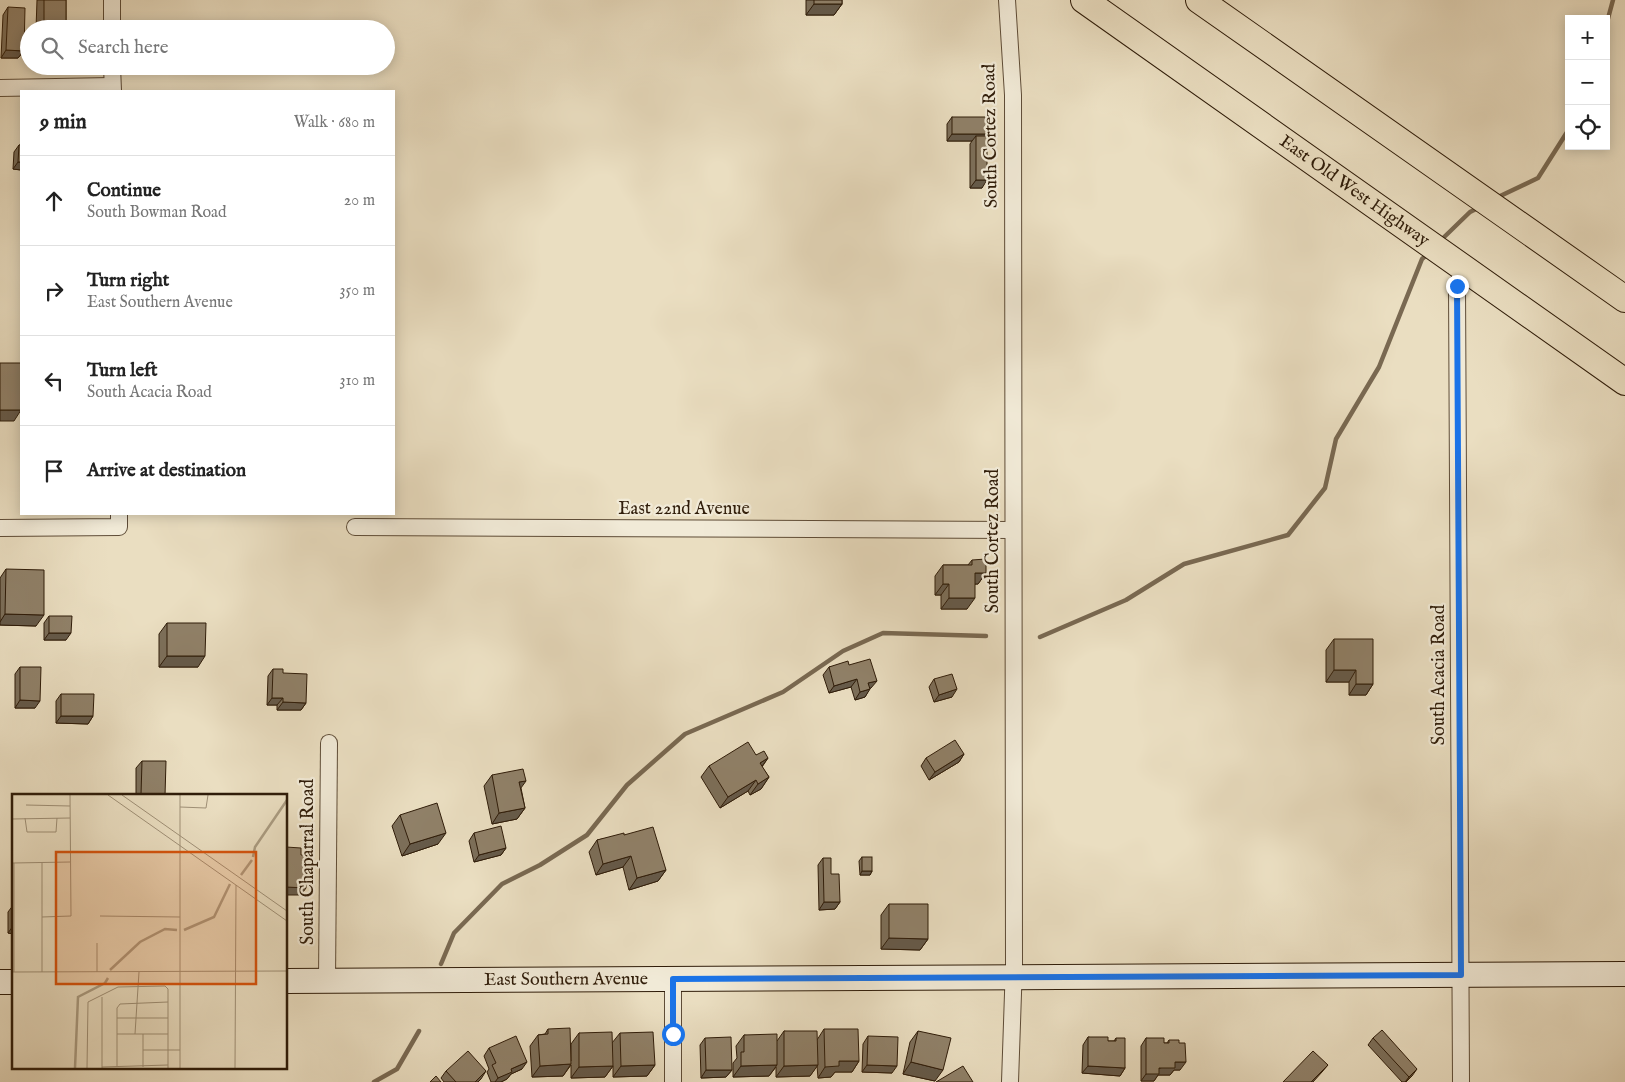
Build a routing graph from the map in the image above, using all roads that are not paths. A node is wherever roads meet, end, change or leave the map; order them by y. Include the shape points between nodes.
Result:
1 (112, 0) edge
2 (1007, 0) edge
3 (1084, 0) edge
4 (1199, 0) edge
5 (112, 20) edge
6 (112, 75) edge
7 (0, 88) edge
8 (112, 88) edge
9 (1464, 269) junction
10 (1625, 299) edge
11 (1625, 382) edge
12 (119, 520) edge
13 (355, 527) dead end
14 (0, 528) edge
15 (1012, 530) junction
16 (329, 743) dead end
17 (1625, 974) edge
18 (1461, 975) junction
19 (1012, 978) junction
20 (673, 979) junction
21 (327, 980) junction
22 (288, 981) edge
23 (673, 1082) edge
24 (1010, 1082) edge
25 (1461, 1082) edge

1 - 5 street
2 - 15 street, South Cortez Road via 1013,95
3 - 9 main road, East Old West Highway
4 - 10 main road
6 - 8 street
7 - 8 street
9 - 11 main road, East Old West Highway
9 - 18 street, South Acacia Road via 1457,286
12 - 14 street
13 - 15 street, East 22nd Avenue
15 - 19 street, South Cortez Road
16 - 21 street, South Chaparral Road
17 - 18 street, East Southern Avenue
18 - 19 street, East Southern Avenue
18 - 25 street, South Acacia Road
19 - 20 street, East Southern Avenue
19 - 24 street, South Cortez Road
20 - 21 street, East Southern Avenue
20 - 23 street
21 - 22 street, East Southern Avenue

